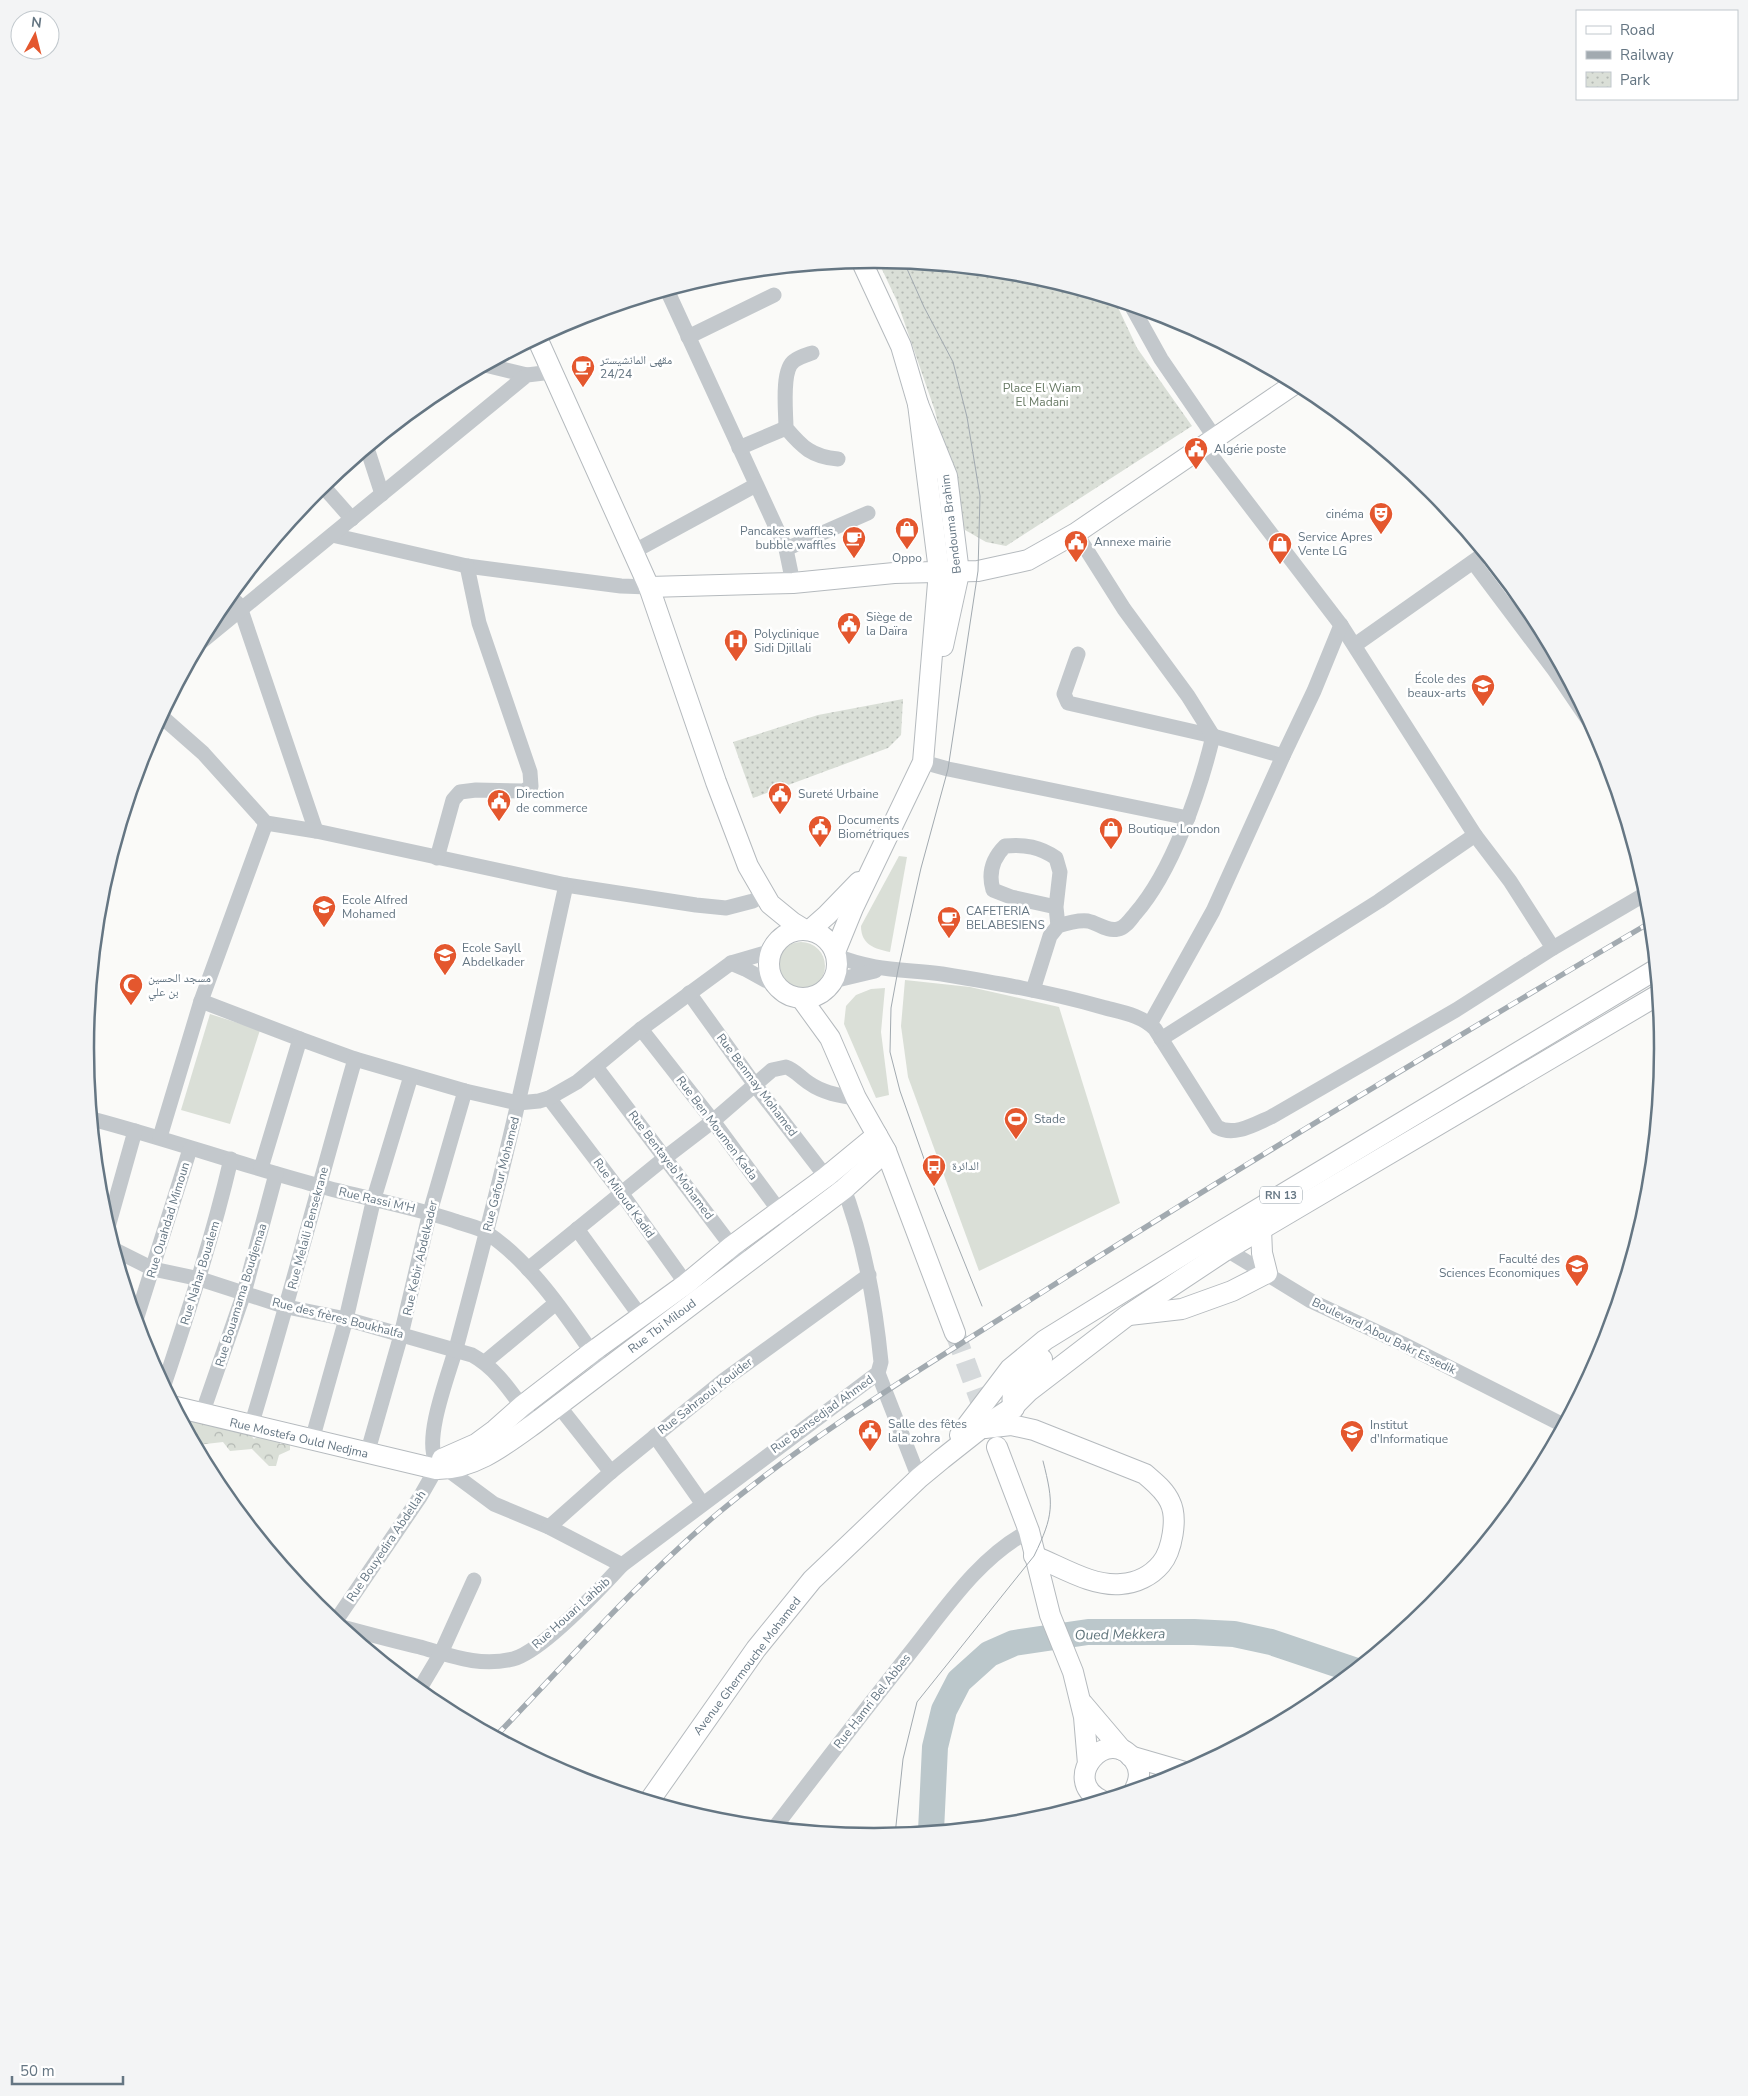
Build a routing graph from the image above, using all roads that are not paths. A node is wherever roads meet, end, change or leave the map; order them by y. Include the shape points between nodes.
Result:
1 (865, 268) edge
2 (670, 295) edge
3 (774, 295) dead end
4 (1135, 313) edge
5 (688, 337) junction
6 (539, 343) edge
7 (812, 353) dead end
8 (494, 367) edge
9 (552, 372) junction
10 (527, 375) junction
11 (1289, 388) edge
12 (786, 428) junction
13 (1210, 442) junction
14 (739, 448) junction
15 (369, 454) edge
16 (838, 459) dead end
17 (756, 485) junction
18 (327, 491) edge
19 (382, 494) junction
20 (868, 513) dead end
21 (352, 519) junction
22 (1076, 534) junction
23 (332, 535) junction
24 (786, 549) junction
25 (633, 552) junction
26 (1479, 558) edge
27 (467, 566) junction
28 (949, 572) junction
29 (794, 583) junction
30 (649, 587) junction
31 (235, 601) edge
32 (241, 610) junction
33 (1342, 625) junction
34 (214, 632) edge
35 (1355, 645) junction
36 (1078, 654) dead end
37 (1549, 656) edge
38 (166, 720) edge
39 (1213, 736) junction
40 (1283, 756) junction
41 (923, 762) junction
42 (1188, 818) junction
43 (266, 823) junction
44 (316, 831) junction
45 (1476, 835) junction
46 (437, 858) junction
47 (874, 865) junction
48 (566, 884) junction
49 (1639, 898) edge
50 (767, 899) junction
51 (1056, 906) junction
52 (1058, 926) junction
53 (807, 930) junction
54 (776, 945) junction
55 (1553, 948) junction
56 (836, 954) junction
57 (731, 963) junction
58 (884, 970) junction
59 (1651, 973) edge
60 (830, 985) junction
61 (778, 987) junction
62 (1033, 990) junction
63 (689, 993) junction
64 (801, 998) junction
65 (1653, 998) edge
66 (201, 1001) junction
67 (1150, 1024) junction
68 (641, 1029) junction
69 (300, 1039) junction
70 (1161, 1039) junction
71 (836, 1049) junction
72 (355, 1059) junction
73 (596, 1067) junction
74 (411, 1076) junction
75 (755, 1085) junction
76 (466, 1091) junction
77 (549, 1098) junction
78 (856, 1098) junction
79 (518, 1103) junction
80 (97, 1120) edge
81 (713, 1121) junction
82 (134, 1131) junction
83 (160, 1137) junction
84 (882, 1143) junction
85 (190, 1149) junction
86 (666, 1157) junction
87 (231, 1159) junction
88 (261, 1168) junction
89 (831, 1173) junction
90 (276, 1174) junction
91 (318, 1186) junction
92 (844, 1188) junction
93 (622, 1194) junction
94 (374, 1198) junction
95 (778, 1211) junction
96 (430, 1212) junction
97 (112, 1213) edge
98 (792, 1228) junction
99 (577, 1229) junction
100 (1261, 1229) junction
101 (486, 1232) junction
102 (1210, 1238) junction
103 (732, 1246) junction
104 (1226, 1250) junction
105 (121, 1253) edge
106 (745, 1264) junction
107 (528, 1268) junction
108 (153, 1269) junction
109 (1267, 1273) junction
110 (868, 1275) junction
111 (200, 1279) junction
112 (1129, 1288) junction
113 (692, 1292) junction
114 (244, 1293) junction
115 (556, 1303) junction
116 (287, 1307) junction
117 (139, 1310) edge
118 (1128, 1315) junction
119 (641, 1316) junction
120 (346, 1319) junction
121 (955, 1333) tunnel mouth
122 (402, 1335) junction
123 (456, 1349) junction
124 (592, 1352) junction
125 (485, 1362) junction
126 (604, 1370) junction
127 (878, 1373) junction
128 (167, 1377) edge
129 (558, 1405) junction
130 (522, 1406) junction
131 (1013, 1407) junction
132 (182, 1409) edge
133 (202, 1414) junction
134 (1558, 1423) edge
135 (534, 1424) junction
136 (251, 1426) junction
137 (980, 1429) junction
138 (1034, 1430) junction
139 (655, 1436) junction
140 (312, 1440) junction
141 (997, 1446) tunnel mouth
142 (366, 1454) junction
143 (942, 1459) junction
144 (435, 1466) junction
145 (611, 1472) junction
146 (919, 1478) junction
147 (702, 1503) junction
148 (550, 1527) junction
149 (1029, 1531) junction
150 (1034, 1556) junction
151 (622, 1565) junction
152 (1074, 1574) junction
153 (474, 1580) dead end
154 (1042, 1588) junction
155 (340, 1616) edge
156 (355, 1630) edge
157 (441, 1653) junction
158 (422, 1683) edge
159 (1081, 1701) junction
160 (1126, 1753) junction
161 (1088, 1764) junction
162 (1174, 1768) edge
163 (1136, 1783) edge
164 (653, 1796) edge
165 (1095, 1796) edge
166 (778, 1823) edge

1 - 28 main road, Bendouma Brahim via 901,346 918,404 947,476
2 - 5 street
3 - 5 street
4 - 13 street
5 - 14 street
6 - 9 main road
7 - 12 street via 793,361 788,368
8 - 10 street
9 - 10 street
9 - 25 main road
10 - 19 street
11 - 13 main road
12 - 14 street
12 - 16 street via 810,453 820,458
13 - 22 main road
13 - 33 street
14 - 17 street
15 - 19 street
17 - 24 street
17 - 25 street
18 - 21 street
19 - 21 street
20 - 24 street
21 - 23 street
22 - 28 main road via 1028,560 978,572
22 - 39 street
23 - 27 street
23 - 32 street
24 - 29 street
25 - 30 main road
26 - 35 street
26 - 37 street
27 - 30 street
27 - 46 street via 480,623 530,772 531,786 524,791 460,792 453,800
28 - 29 main road
28 - 41 main road, Bendouma Brahim via 924,736
29 - 30 main road
30 - 50 main road via 719,791 748,866
31 - 32 street
32 - 34 street
32 - 44 street
33 - 35 street
33 - 40 street
35 - 45 street
36 - 39 street via 1064,694 1068,703
38 - 43 street via 203,753
39 - 40 street
39 - 42 street
40 - 67 street via 1212,911
41 - 42 street
41 - 47 main road, Bendouma Brahim
42 - 52 street via 1147,900 1124,926 1107,929 1089,922
43 - 44 street
43 - 66 street
44 - 46 street
45 - 55 street
45 - 70 street via 1379,901
46 - 48 street
47 - 53 main road, Bendouma Brahim via 828,915
47 - 56 main road, Bendouma Brahim
48 - 50 street via 696,906 726,908
48 - 79 street, Rue Gafour Mohamed
49 - 55 street
50 - 53 main road via 781,914
50 - 54 main road
51 - 51 street via 1060,872 1056,858 1024,844 1005,846 996,855 990,881 993,890 1010,897
51 - 52 street
52 - 62 street via 1050,936
53 - 54 main road via 796,930
53 - 56 main road via 824,936
54 - 57 street
54 - 61 main road via 769,968
55 - 70 street via 1456,1010 1271,1117 1242,1130 1223,1131 1217,1127
56 - 58 street via 855,964
56 - 60 main road via 837,972
57 - 61 street
57 - 63 street
58 - 60 street
58 - 62 street via 940,974
59 - 102 main road, RN 13
60 - 64 main road via 816,996
60 - 71 main road via 830,1019
61 - 64 main road via 784,993
62 - 67 street via 1136,1017
63 - 68 street
63 - 75 street, Rue Benmay Mohamed
64 - 71 main road
65 - 100 main road, RN 13
66 - 69 street
66 - 83 street
67 - 70 street
68 - 73 street
68 - 81 street, Rue Ben Moumen Kada
69 - 72 street
69 - 88 street
71 - 78 main road
72 - 74 street
72 - 91 street, Rue Melaili Bensekrane
73 - 77 street
73 - 86 street, Rue Bentayeb Mohamed
74 - 76 street
74 - 94 street
75 - 78 street via 772,1070 786,1067 822,1090
75 - 81 street
75 - 89 street, Rue Benmay Mohamed
76 - 79 street
76 - 96 street, Rue Kebir Abdelkader
77 - 79 street
77 - 93 street, Rue Miloud Kadid
78 - 84 main road
79 - 101 street, Rue Gafour Mohamed
80 - 82 street, Rue Rassi M'H
81 - 86 street
81 - 95 street, Rue Ben Moumen Kada
82 - 83 street, Rue Rassi M'H
82 - 97 street
83 - 85 street, Rue Rassi M'H
84 - 89 main road
84 - 92 main road, Rue Tbi Miloud
84 - 121 main road
85 - 87 street, Rue Rassi M'H
85 - 108 street, Rue Ouahdad Mimoun
86 - 93 street
86 - 103 street, Rue Bentayeb Mohamed
87 - 88 street, Rue Rassi M'H
87 - 111 street, Rue Nahar Boualem
88 - 90 street, Rue Rassi M'H
89 - 92 street, Rue Bensedjad Ahmed
89 - 95 main road
90 - 91 street, Rue Rassi M'H
90 - 114 street, Rue Bouamama Boudjemaa
91 - 94 street, Rue Rassi M'H
91 - 116 street, Rue Melaili Bensekrane
92 - 98 main road, Rue Tbi Miloud
92 - 110 street, Rue Bensedjad Ahmed
93 - 99 street
93 - 113 street, Rue Miloud Kadid
94 - 96 street, Rue Rassi M'H
94 - 120 street
95 - 98 street, Rue Ben Moumen Kada
95 - 103 main road
96 - 101 street, Rue Rassi M'H
96 - 122 street, Rue Kebir Abdelkader
98 - 106 main road, Rue Tbi Miloud
99 - 107 street
99 - 119 street
100 - 104 main road, RN 13
100 - 109 main road
101 - 107 street, Rue Rassi M'H
101 - 123 street, Rue Gafour Mohamed
102 - 104 street, Boulevard Abou Bakr Essedik
102 - 112 main road, RN 13
103 - 106 street, Rue Bentayeb Mohamed
103 - 113 main road
104 - 109 street, Boulevard Abou Bakr Essedik
104 - 118 main road, RN 13
105 - 108 street, Rue des frères Boukhalfa
106 - 113 main road, Rue Tbi Miloud
107 - 115 street, Rue Rassi M'H
108 - 111 street, Rue des frères Boukhalfa
108 - 117 street, Rue Ouahdad Mimoun
109 - 118 main road via 1232,1291 1182,1309
109 - 134 street, Boulevard Abou Bakr Essedik via 1311,1301
110 - 127 street, Rue Bensedjad Ahmed via 879,1342 881,1362
110 - 139 street, Rue Sahraoui Kouider via 724,1380
111 - 114 street, Rue des frères Boukhalfa
111 - 128 street, Rue Nahar Boualem
112 - 131 main road via 1118,1302 1024,1374 1012,1392
112 - 143 main road, RN 13 via 1020,1360
113 - 119 main road
113 - 126 main road, Rue Tbi Miloud
114 - 116 street, Rue des frères Boukhalfa
114 - 133 street, Rue Bouamama Boudjemaa
115 - 124 street, Rue Rassi M'H
115 - 125 street
116 - 120 street, Rue des frères Boukhalfa
116 - 136 street, Rue Melaili Bensekrane
118 - 131 main road, RN 13
119 - 124 main road
120 - 122 street, Rue des frères Boukhalfa
120 - 140 street
122 - 123 street, Rue des frères Boukhalfa
122 - 142 street, Rue Kebir Abdelkader
123 - 125 street, Rue des frères Boukhalfa
123 - 144 street, Rue Gafour Mohamed via 432,1440
124 - 126 street, Rue Rassi M'H
124 - 130 main road
125 - 130 street, Rue des frères Boukhalfa
126 - 129 main road, Rue Tbi Miloud
127 - 146 street
127 - 147 street, Rue Bensedjad Ahmed
129 - 135 main road, Rue Tbi Miloud
129 - 145 street
130 - 135 street, Rue des frères Boukhalfa
130 - 144 main road via 476,1444
131 - 137 main road, RN 13
131 - 138 main road
132 - 133 main road, Rue Mostefa Ould Nedjma
133 - 136 main road, Rue Mostefa Ould Nedjma
135 - 144 main road, Rue Tbi Miloud via 484,1457
136 - 140 main road, Rue Mostefa Ould Nedjma
137 - 138 main road via 1011,1425
137 - 143 main road, RN 13
138 - 152 main road via 1145,1474 1166,1494 1174,1512 1171,1541 1162,1563 1150,1574 1120,1584
139 - 145 street, Rue Sahraoui Kouider
139 - 147 street
140 - 142 main road, Rue Mostefa Ould Nedjma
141 - 149 main road
142 - 144 main road, Rue Mostefa Ould Nedjma
143 - 146 main road, Avenue Ghermouche Mohamed
144 - 148 street via 494,1504
144 - 155 street, Rue Bouyedira Abdellah via 420,1497
145 - 148 street, Rue Sahraoui Kouider
146 - 164 main road, Avenue Ghermouche Mohamed via 812,1580 756,1649
147 - 151 street, Rue Bensedjad Ahmed
148 - 151 street
149 - 150 main road
149 - 166 street, Rue Hamri Bel Abbes via 998,1551 972,1577
150 - 152 main road
150 - 154 main road
151 - 157 street, Rue Houari Lahbib via 593,1596 532,1650 514,1659 465,1661
152 - 154 main road via 1056,1578
153 - 157 street
154 - 159 main road
156 - 157 street, Rue Houari Lahbib
157 - 158 street
159 - 160 main road
159 - 161 main road
160 - 161 main road via 1106,1749 1098,1752
160 - 162 main road
160 - 163 main road via 1139,1772
161 - 165 main road via 1085,1778

